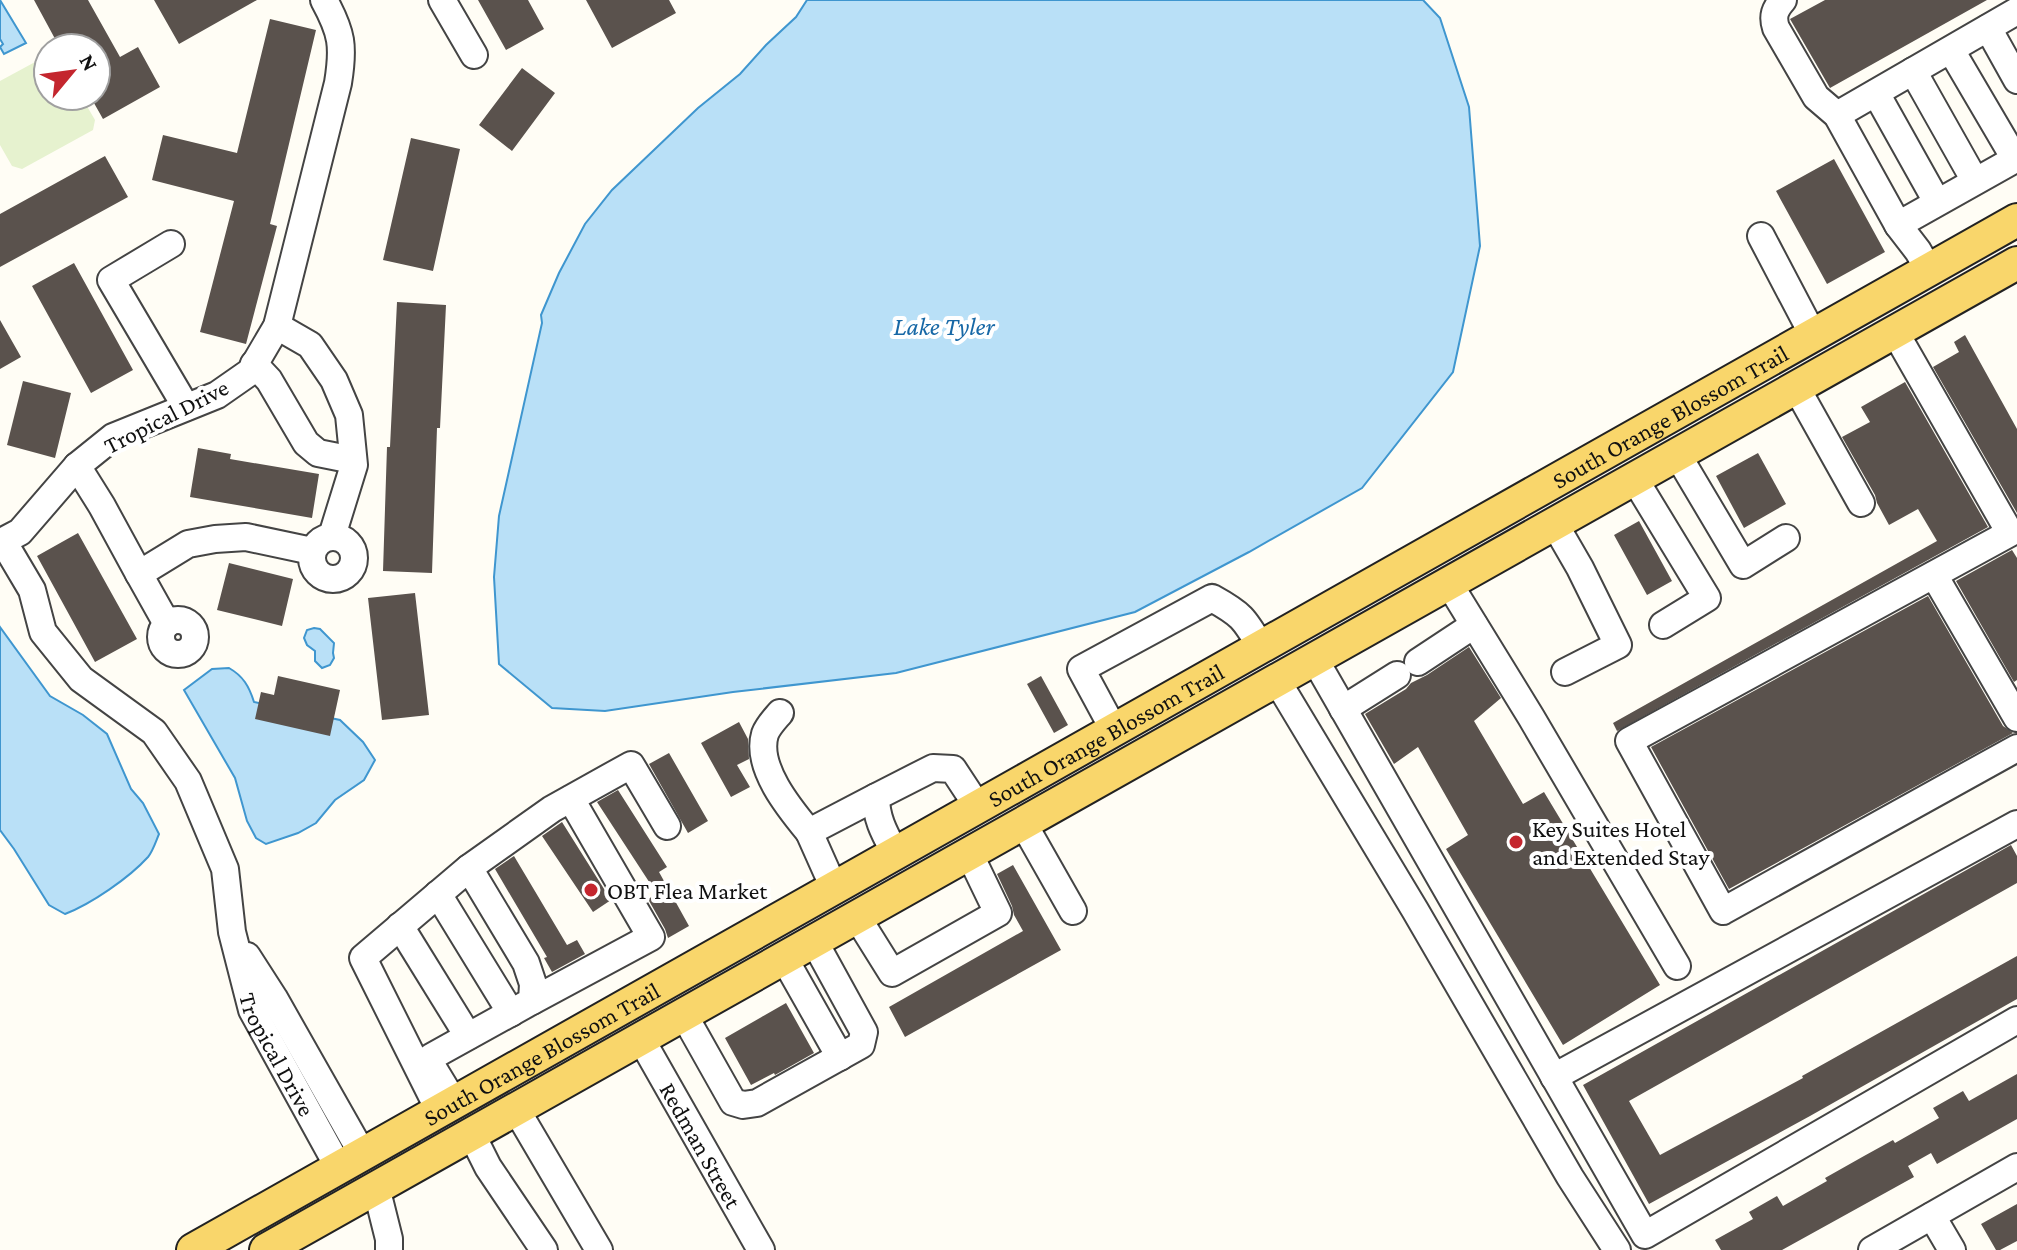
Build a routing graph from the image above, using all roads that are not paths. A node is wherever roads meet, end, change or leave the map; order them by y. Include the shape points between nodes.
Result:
1 (324, 0) edge
2 (442, 0) edge
3 (1783, 0) edge
4 (2017, 11) edge
5 (1988, 28) junction
6 (1951, 50) junction
7 (474, 55) dead end
8 (1913, 71) junction
9 (2017, 80) edge
10 (1876, 93) junction
11 (1837, 115) junction
12 (2016, 158) edge
13 (1975, 181) junction
14 (1937, 202) junction
15 (2017, 220) edge
16 (1898, 225) junction
17 (1761, 236) dead end
18 (171, 244) dead end
19 (2017, 263) edge
20 (1929, 270) junction
21 (277, 326) junction
22 (1895, 332) junction
23 (1813, 335) junction
24 (254, 364) junction
25 (1796, 387) junction
26 (186, 407) junction
27 (1677, 454) junction
28 (353, 460) junction
29 (77, 466) junction
30 (1634, 478) junction
31 (1861, 503) dead end
32 (1554, 523) junction
33 (1786, 538) dead end
34 (2, 542) edge
35 (139, 574) junction
36 (1934, 575) junction
37 (1448, 582) junction
38 (1359, 592) junction
39 (167, 624) dead end
40 (1474, 625) junction
41 (1663, 625) dead end
42 (1261, 647) junction
43 (1314, 658) junction
44 (1565, 672) dead end
45 (1276, 679) junction
46 (1343, 709) junction
47 (780, 713) dead end
48 (1214, 714) junction
49 (2017, 718) edge
50 (1114, 730) junction
51 (2017, 748) edge
52 (876, 797) junction
53 (571, 799) junction
54 (978, 807) junction
55 (1023, 823) junction
56 (2017, 824) edge
57 (667, 826) dead end
58 (809, 832) junction
59 (895, 853) junction
60 (969, 853) junction
61 (469, 868) junction
62 (834, 888) junction
63 (438, 894) junction
64 (1073, 911) dead end
65 (857, 917) junction
66 (400, 926) junction
67 (814, 941) junction
68 (784, 958) junction
69 (1677, 966) dead end
70 (681, 974) junction
71 (521, 1007) junction
72 (684, 1015) junction
73 (2017, 1020) edge
74 (468, 1036) junction
75 (641, 1039) junction
76 (840, 1057) junction
77 (1554, 1077) junction
78 (446, 1107) junction
79 (516, 1109) junction
80 (471, 1133) junction
81 (351, 1161) junction
82 (2017, 1167) edge
83 (376, 1187) junction
84 (1932, 1216) junction
85 (321, 1218) junction
86 (193, 1250) edge
87 (266, 1250) edge
88 (389, 1250) edge
89 (544, 1250) edge
90 (599, 1250) edge
91 (761, 1250) edge
92 (1617, 1250) edge
93 (1872, 1250) edge
94 (1952, 1250) edge

1 - 21 street, Tropical Drive via 337,23 342,56
2 - 7 street
3 - 11 street via 1775,10 1776,28 1816,97
4 - 5 street
5 - 6 street
5 - 9 street
6 - 8 street
6 - 12 street
8 - 10 street
8 - 13 street
10 - 11 street
10 - 14 street
11 - 16 street
12 - 13 street
13 - 14 street
14 - 16 street
15 - 20 main road, South Orange Blossom Trail
16 - 20 street
17 - 23 street
18 - 26 street via 111,280
19 - 22 main road, South Orange Blossom Trail
20 - 23 main road, South Orange Blossom Trail
21 - 24 street, Tropical Drive
21 - 28 street via 310,345 334,380 349,415
22 - 25 main road, South Orange Blossom Trail
22 - 36 street via 2010,533
23 - 38 main road, South Orange Blossom Trail
24 - 26 street, Tropical Drive via 217,395
24 - 28 street via 306,443 318,453
25 - 27 main road, South Orange Blossom Trail
25 - 31 street
26 - 29 street, Tropical Drive via 113,437
27 - 30 main road, South Orange Blossom Trail
27 - 33 street via 1743,565
28 - 35 street via 322,544 215,539 188,544
29 - 34 street, Tropical Drive via 20,532
29 - 35 street
30 - 32 main road, South Orange Blossom Trail
30 - 41 street via 1707,598
32 - 37 main road, South Orange Blossom Trail
32 - 44 street via 1618,645
34 - 81 street, Tropical Drive via 32,590 43,632 81,679 154,732 188,781 225,869 232,932 274,998
35 - 39 street
36 - 49 street
36 - 51 street via 1629,741 1723,911
37 - 40 street
37 - 43 main road, South Orange Blossom Trail
38 - 42 main road, South Orange Blossom Trail
38 - 43 main road via 1317,637
40 - 46 street
40 - 69 street
42 - 48 main road via 1261,664 1249,683
42 - 50 main road, South Orange Blossom Trail
42 - 50 street via 1236,611 1212,598 1081,669
43 - 45 main road, South Orange Blossom Trail
43 - 46 street
45 - 48 main road, South Orange Blossom Trail
45 - 92 street
46 - 77 street
47 - 58 street via 764,737 768,771
48 - 55 main road, South Orange Blossom Trail
50 - 54 main road, South Orange Blossom Trail
52 - 54 street via 933,768 953,769
52 - 58 street
52 - 59 street via 876,813
53 - 57 street via 631,765
53 - 61 street
53 - 71 street via 651,937
54 - 59 main road, South Orange Blossom Trail
55 - 60 main road, South Orange Blossom Trail
55 - 64 street
56 - 77 street
58 - 62 street
59 - 62 main road, South Orange Blossom Trail
60 - 65 main road, South Orange Blossom Trail
60 - 65 street via 998,913 892,973
61 - 63 street
61 - 71 street via 526,963 533,984
62 - 70 main road, South Orange Blossom Trail
63 - 66 street
63 - 71 street
65 - 67 main road, South Orange Blossom Trail
66 - 74 street
66 - 78 street via 363,958 433,1098
67 - 68 main road, South Orange Blossom Trail
67 - 76 street via 864,1032 861,1045
68 - 72 main road, South Orange Blossom Trail
68 - 76 street
70 - 75 main road via 655,1001
70 - 78 main road, South Orange Blossom Trail
71 - 74 street
72 - 75 main road, South Orange Blossom Trail
72 - 76 street via 733,1102 743,1105 757,1103
73 - 77 street via 1645,1235
74 - 78 street via 431,1057 447,1091
75 - 79 main road, South Orange Blossom Trail
75 - 91 street, Redman Street
78 - 81 main road, South Orange Blossom Trail
79 - 80 main road, South Orange Blossom Trail
79 - 90 street
80 - 83 main road, South Orange Blossom Trail
80 - 89 street
81 - 85 main road via 361,1174 351,1193
81 - 86 main road, South Orange Blossom Trail
82 - 84 street
83 - 85 main road, South Orange Blossom Trail
83 - 88 street
84 - 93 street
84 - 94 street
85 - 87 main road, South Orange Blossom Trail

